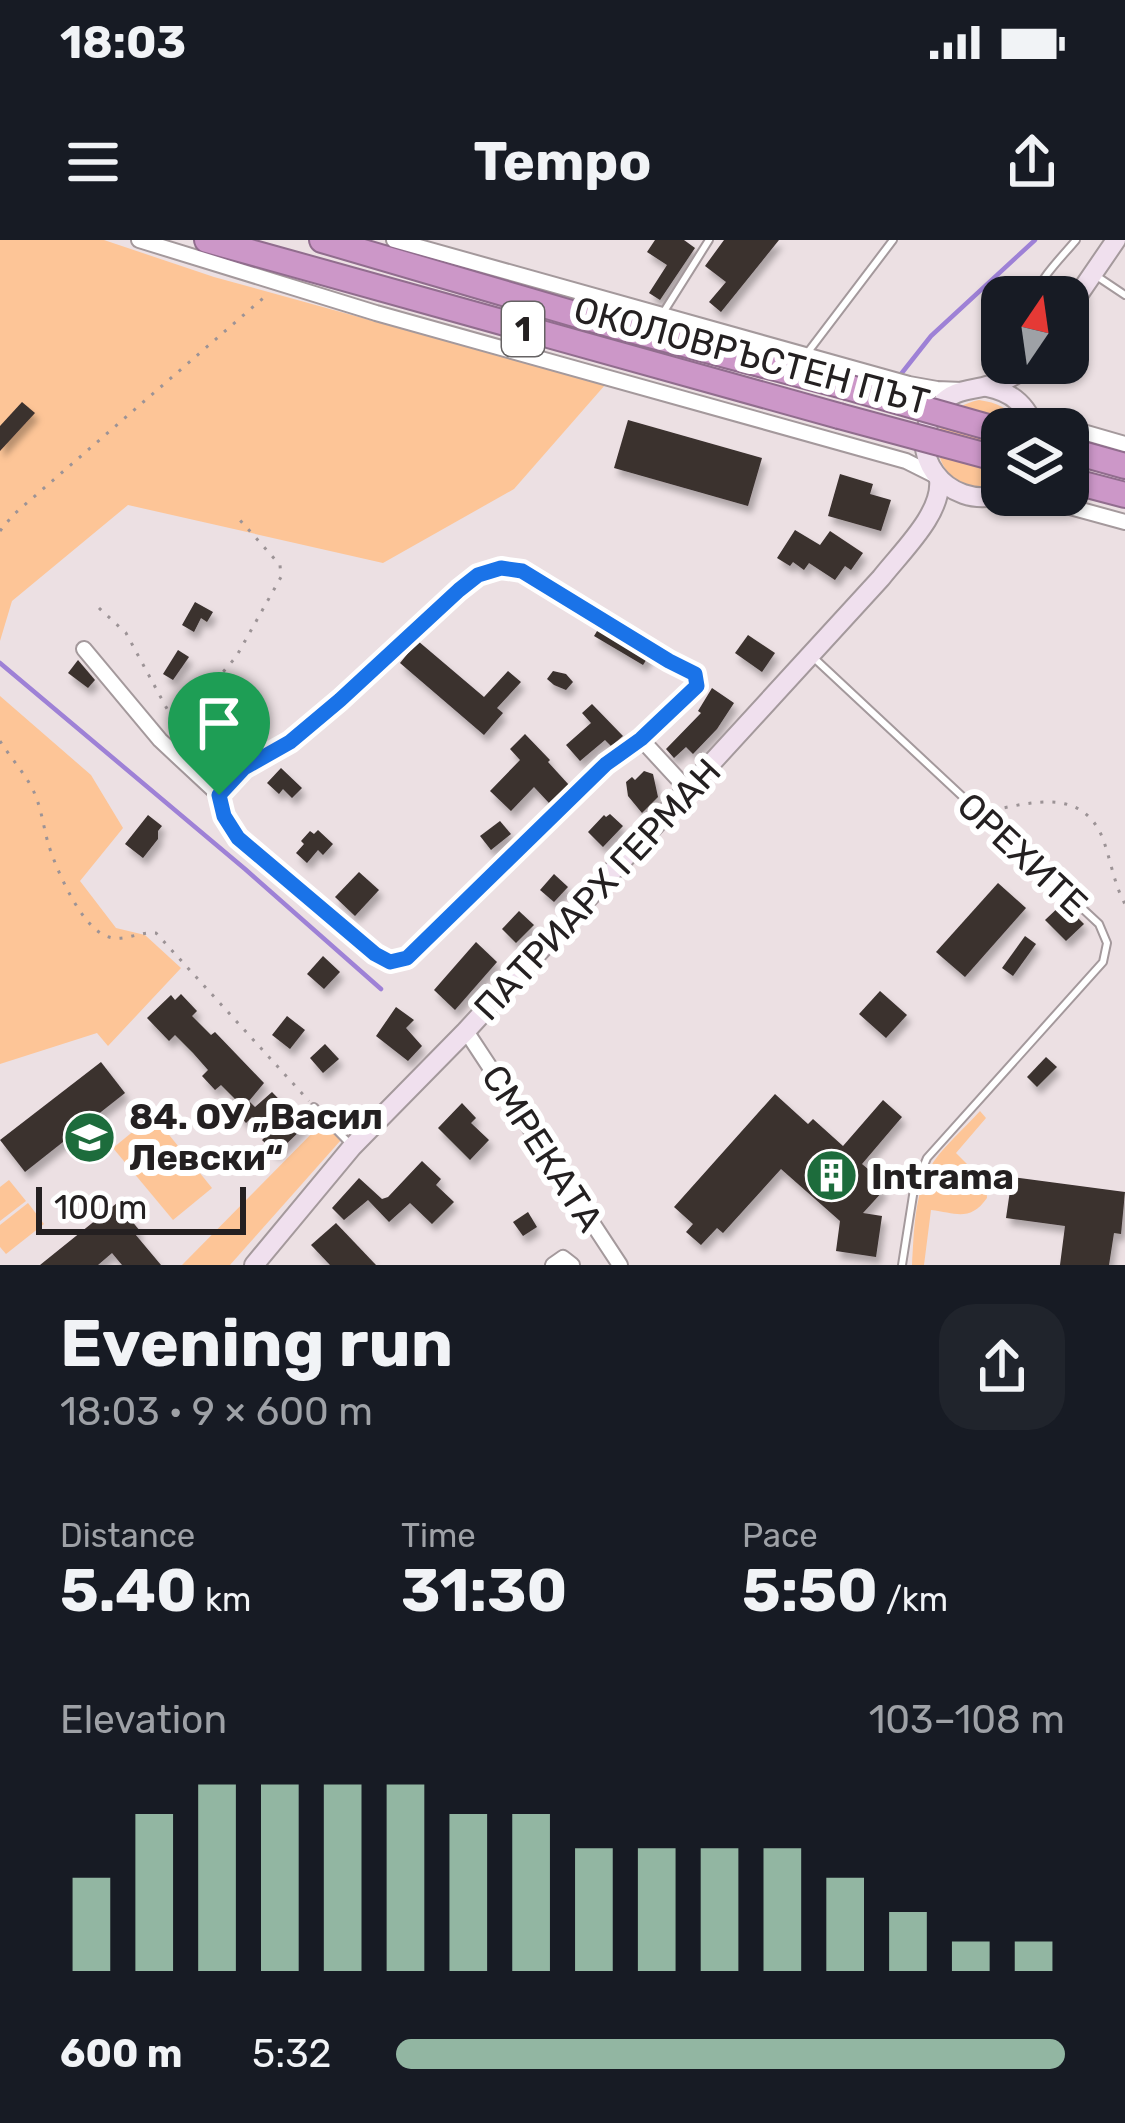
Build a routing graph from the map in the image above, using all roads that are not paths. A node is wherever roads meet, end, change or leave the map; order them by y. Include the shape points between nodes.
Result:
1 (139, 240) edge
2 (207, 240) edge
3 (322, 240) edge
4 (394, 240) edge
5 (709, 240) edge
6 (893, 240) edge
7 (1076, 240) edge
8 (1116, 240) edge
9 (1093, 274) junction
10 (1047, 276) edge
11 (1089, 280) edge
12 (1124, 291) edge
13 (663, 314) junction
14 (806, 355) junction
15 (993, 384) edge
16 (987, 387) junction
17 (962, 390) junction
18 (1020, 408) edge
19 (981, 425) edge
20 (1089, 434) edge
21 (1125, 444) edge
22 (981, 454) edge
23 (1089, 456) edge
24 (1125, 466) edge
25 (937, 477) junction
26 (1089, 485) edge
27 (1121, 494) edge
28 (963, 495) junction
29 (981, 498) edge
30 (935, 507) junction
31 (1089, 512) edge
32 (1125, 522) edge
33 (84, 649) dead end
34 (812, 655) junction
35 (697, 686) road end
36 (641, 739) junction
37 (688, 790) junction
38 (466, 1031) junction
39 (314, 1106) road end
40 (352, 1147) junction
41 (254, 1265) edge
42 (620, 1265) edge
43 (902, 1265) edge

1 - 25 street via 906,461
2 - 22 highway, ОКОЛОВРЪСТЕН ПЪТ / 1, bridge
3 - 19 highway, ОКОЛОВРЪСТЕН ПЪТ / 1, bridge
4 - 13 street
5 - 13 lane
6 - 14 lane
7 - 10 lane
8 - 9 street
9 - 11 street
9 - 12 lane
13 - 14 street
14 - 17 street
15 - 16 street
16 - 17 street
16 - 18 street
17 - 25 street, ПАТРИАРХ ГЕРМАН via 941,403 928,425 925,446
20 - 21 street
23 - 24 highway
25 - 28 street
25 - 30 street, ПАТРИАРХ ГЕРМАН
26 - 27 highway
28 - 29 street
28 - 30 street, ПАТРИАРХ ГЕРМАН
30 - 34 street, ПАТРИАРХ ГЕРМАН
31 - 32 street
33 - 36 street via 219,795 238,838 390,962 413,952
34 - 37 street, ПАТРИАРХ ГЕРМАН
34 - 43 lane, ОРЕХИТЕ via 1099,924 1107,943 1103,962 921,1168
35 - 36 street
36 - 37 street
37 - 38 street, ПАТРИАРХ ГЕРМАН
38 - 40 street, ПАТРИАРХ ГЕРМАН
38 - 42 street, СМРЕКАТА
39 - 40 lane
40 - 41 street, ПАТРИАРХ ГЕРМАН

